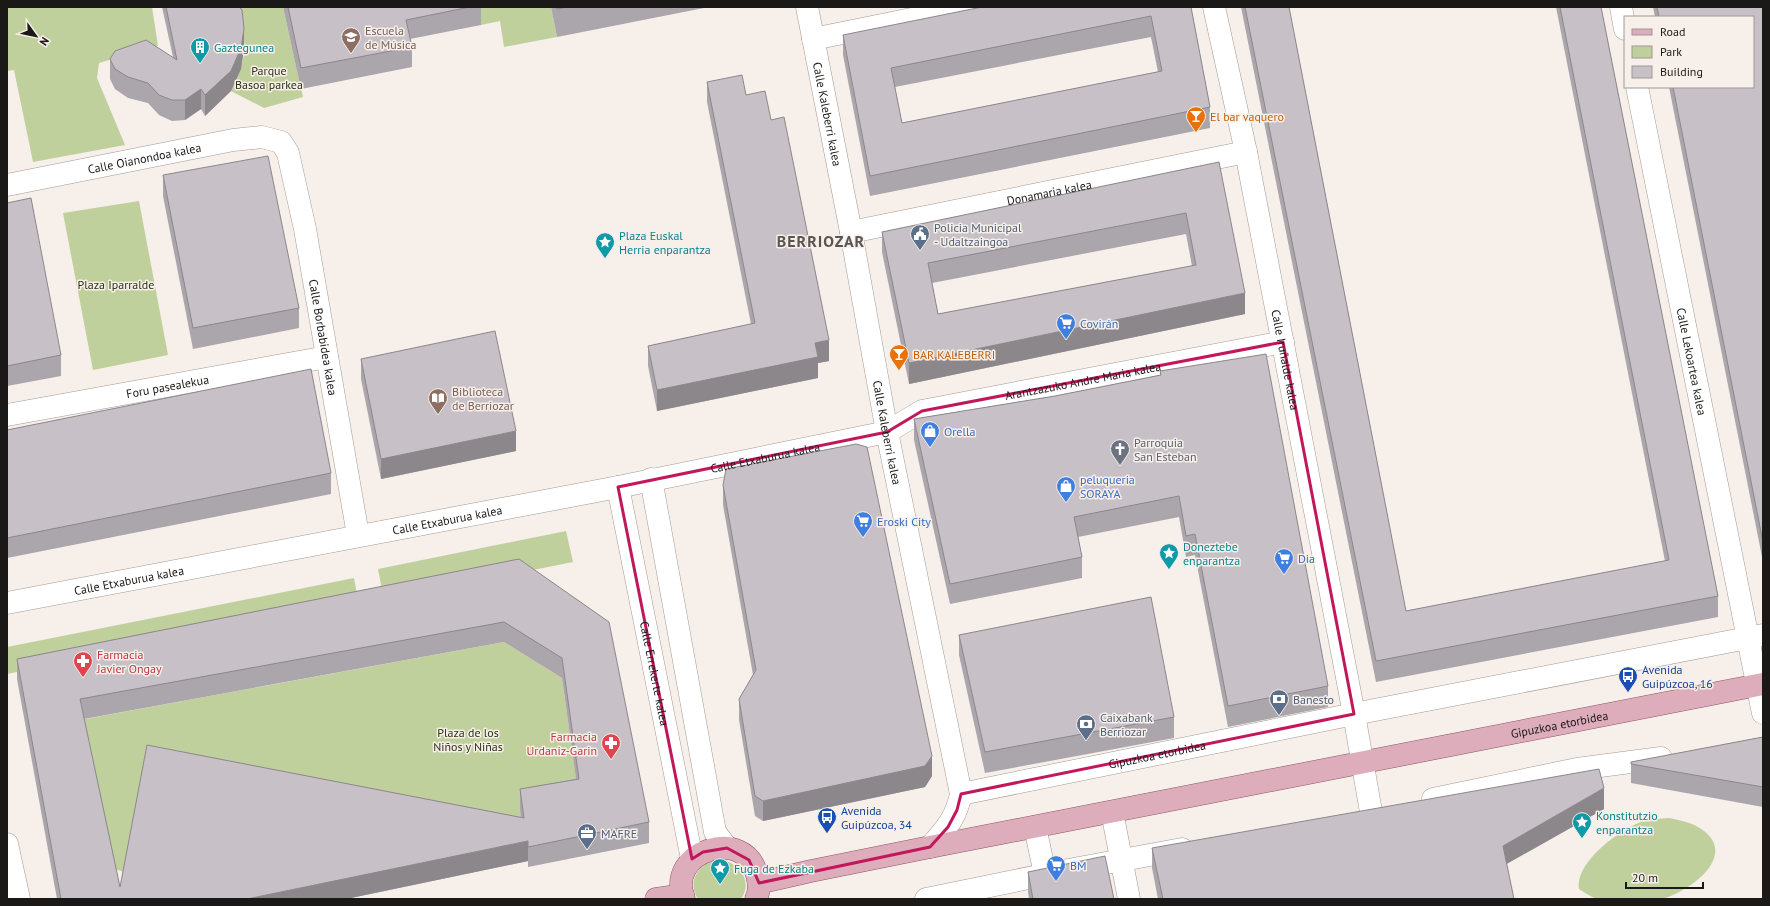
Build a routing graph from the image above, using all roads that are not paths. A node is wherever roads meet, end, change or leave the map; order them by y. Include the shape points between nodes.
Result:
1 (807, 7) edge
2 (971, 7) edge
3 (1214, 7) edge
4 (1620, 7) edge
5 (1624, 25) edge
6 (813, 39) junction
7 (1637, 88) edge
8 (281, 142) joint
9 (1246, 152) junction
10 (7, 185) edge
11 (851, 232) junction
12 (1283, 342) junction
13 (327, 357) junction
14 (7, 415) edge
15 (887, 432) junction
16 (651, 479) junction
17 (618, 487) junction
18 (358, 535) junction
19 (7, 603) edge
20 (1755, 636) edge
21 (1760, 685) edge
22 (1763, 713) edge
23 (1354, 714) junction
24 (1681, 755) edge
25 (1361, 763) junction
26 (961, 794) junction
27 (1413, 804) edge
28 (1392, 808) edge
29 (1112, 812) junction
30 (1035, 827) junction
31 (7, 844) edge
32 (1204, 845) edge
33 (930, 847) junction
34 (727, 848) junction
35 (692, 859) junction
36 (1121, 860) junction
37 (1045, 874) junction
38 (758, 891) edge
39 (683, 897) edge
40 (19, 899) edge
41 (656, 899) edge
42 (926, 899) edge
43 (1129, 899) edge

1 - 6 street, Calle Kaleberri kalea
2 - 6 street
3 - 9 street, Calle Iruñalde kalea
4 - 5 street
6 - 11 street, Calle Kaleberri kalea
7 - 20 street, Calle Lekoartea kalea
8 - 10 street, Calle Oianondoa kalea via 262,137 233,140
8 - 13 street, Calle Borbabidea kalea via 288,153 305,229
9 - 11 street, Donamaria kalea
9 - 12 street, Calle Iruñalde kalea
11 - 15 street, Calle Kaleberri kalea
12 - 15 street, Arantzazuko Andre Maria kalea via 922,411
12 - 23 street, Calle Iruñalde kalea
13 - 14 street, Foru pasealekua
13 - 18 street, Calle Borbabidea kalea
15 - 16 street, Calle Etxaburua kalea
15 - 26 street, Calle Kaleberri kalea
16 - 17 street, Calle Etxaburua kalea
16 - 34 street via 715,832
17 - 18 street, Calle Etxaburua kalea
17 - 35 street, Calle Errekerte kalea
18 - 19 street, Calle Etxaburua kalea
20 - 21 street
20 - 23 street, Gipuzkoa etorbidea
21 - 22 street
21 - 25 main road, Gipuzkoa etorbidea
23 - 25 street
23 - 26 street, Gipuzkoa etorbidea
24 - 27 street via 1577,768
25 - 28 street via 1362,814
25 - 29 main road, Gipuzkoa etorbidea
26 - 33 street, Calle Kaleberri kalea via 958,810
29 - 30 main road, Gipuzkoa etorbidea
29 - 36 street
30 - 33 main road, Gipuzkoa etorbidea
30 - 37 street
31 - 40 street
32 - 36 street
33 - 38 main road, Gipuzkoa etorbidea via 811,871
34 - 35 main road via 715,848
34 - 38 main road, Gipuzkoa etorbidea via 739,852 749,860 756,871
35 - 39 main road via 685,870 682,882
36 - 37 street
36 - 43 street
37 - 42 street
39 - 41 main road

